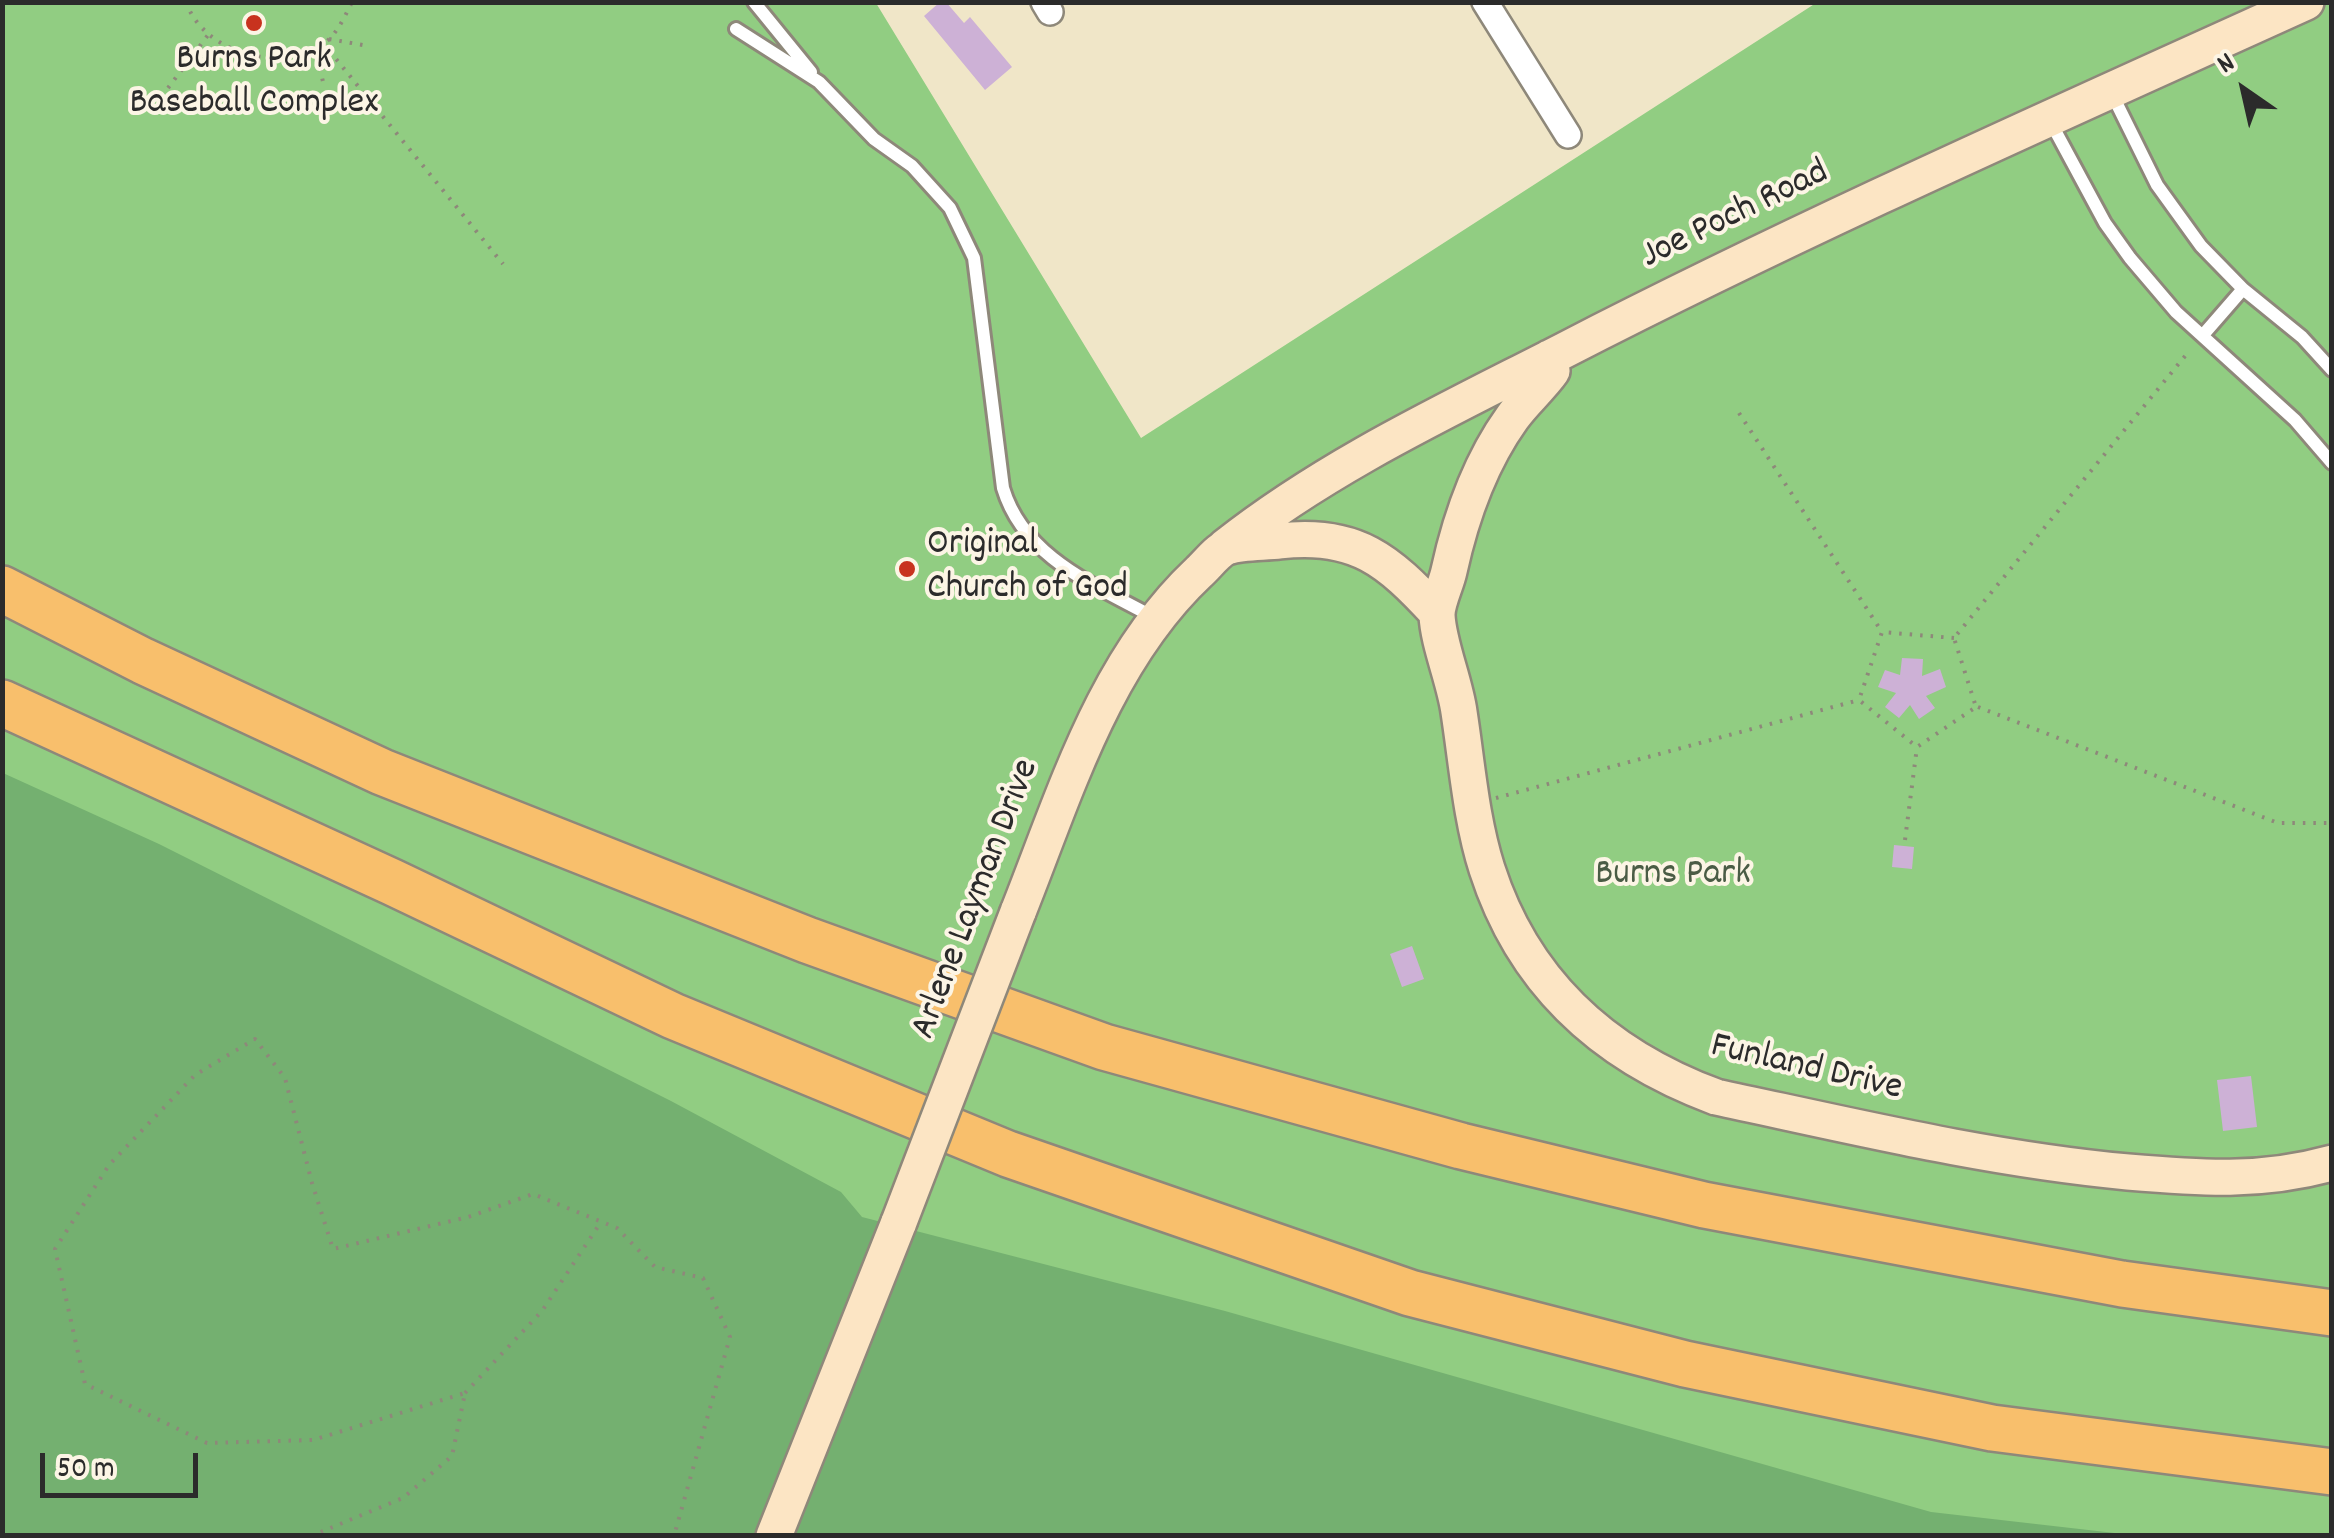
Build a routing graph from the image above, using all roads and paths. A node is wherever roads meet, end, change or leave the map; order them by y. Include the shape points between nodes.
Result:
1 (186, 2) edge
2 (352, 2) edge
3 (754, 2) edge
4 (1485, 2) edge
5 (2306, 2) edge
6 (736, 29) dead end
7 (208, 35) junction
8 (329, 39) junction
9 (323, 43) junction
10 (368, 46) dead end
11 (315, 48) junction
12 (819, 82) junction
13 (324, 86) dead end
14 (168, 88) dead end
15 (2111, 90) junction
16 (2049, 118) junction
17 (1568, 135) dead end
18 (503, 264) dead end
19 (2243, 289) junction
20 (2203, 335) junction
21 (1549, 358) junction
22 (2332, 370) edge
23 (1739, 413) dead end
24 (2332, 463) edge
25 (1225, 548) junction
26 (2, 589) edge
27 (1437, 613) junction
28 (1157, 619) junction
29 (1882, 632) junction
30 (1954, 638) junction
31 (1859, 700) junction
32 (2, 704) edge
33 (1976, 707) junction
34 (1916, 747) junction
35 (1472, 804) junction
36 (2332, 823) edge
37 (1905, 840) dead end
38 (2332, 1163) edge
39 (601, 1222) junction
40 (2332, 1314) edge
41 (464, 1393) junction
42 (2332, 1472) edge
43 (311, 1536) edge
44 (674, 1536) edge
45 (774, 1536) edge

1 - 7 path
2 - 8 path
3 - 12 lane
4 - 17 street
5 - 15 street, Joe Poch Road
6 - 12 lane
7 - 11 path via 234,51 265,58
7 - 14 path
8 - 9 path
8 - 10 path
9 - 11 path
9 - 18 path
11 - 13 path
12 - 28 lane via 950,208 974,258 1010,512 1026,536 1068,570
15 - 16 street, Joe Poch Road
15 - 19 lane via 2157,185
16 - 20 lane via 2105,223 2176,312
16 - 21 street, Joe Poch Road via 1823,220
19 - 20 lane
19 - 22 lane
20 - 24 lane
20 - 30 path
21 - 25 street, Joe Poch Road via 1362,456
21 - 27 street, Funland Drive via 1552,371 1513,416 1474,485
23 - 29 path
25 - 27 street via 1290,540 1354,547 1383,560
25 - 28 street, Arlene Layman Drive
26 - 40 highway via 382,772 807,940 1104,1048 1704,1206 2122,1284
27 - 35 street, Funland Drive
28 - 45 street, Arlene Layman Drive, bridge via 1111,690 1074,770
29 - 30 path
29 - 31 path
30 - 33 path
31 - 34 path
31 - 35 path
32 - 42 highway via 674,1016 1008,1154 1410,1293 1685,1364 1992,1428
33 - 34 path
33 - 36 path via 2278,823
34 - 37 path
35 - 38 street, Funland Drive via 1502,908 1538,970 1600,1035 1675,1082 1716,1097 1988,1155 2092,1168 2228,1179
39 - 41 path via 542,1311
39 - 41 path via 532,1194 468,1217 333,1249 284,1078 256,1039 195,1075 170,1100 109,1165 55,1249 85,1384 207,1443 313,1440
39 - 44 path via 618,1228 655,1267 703,1278 730,1337
41 - 43 path via 452,1456 403,1498

